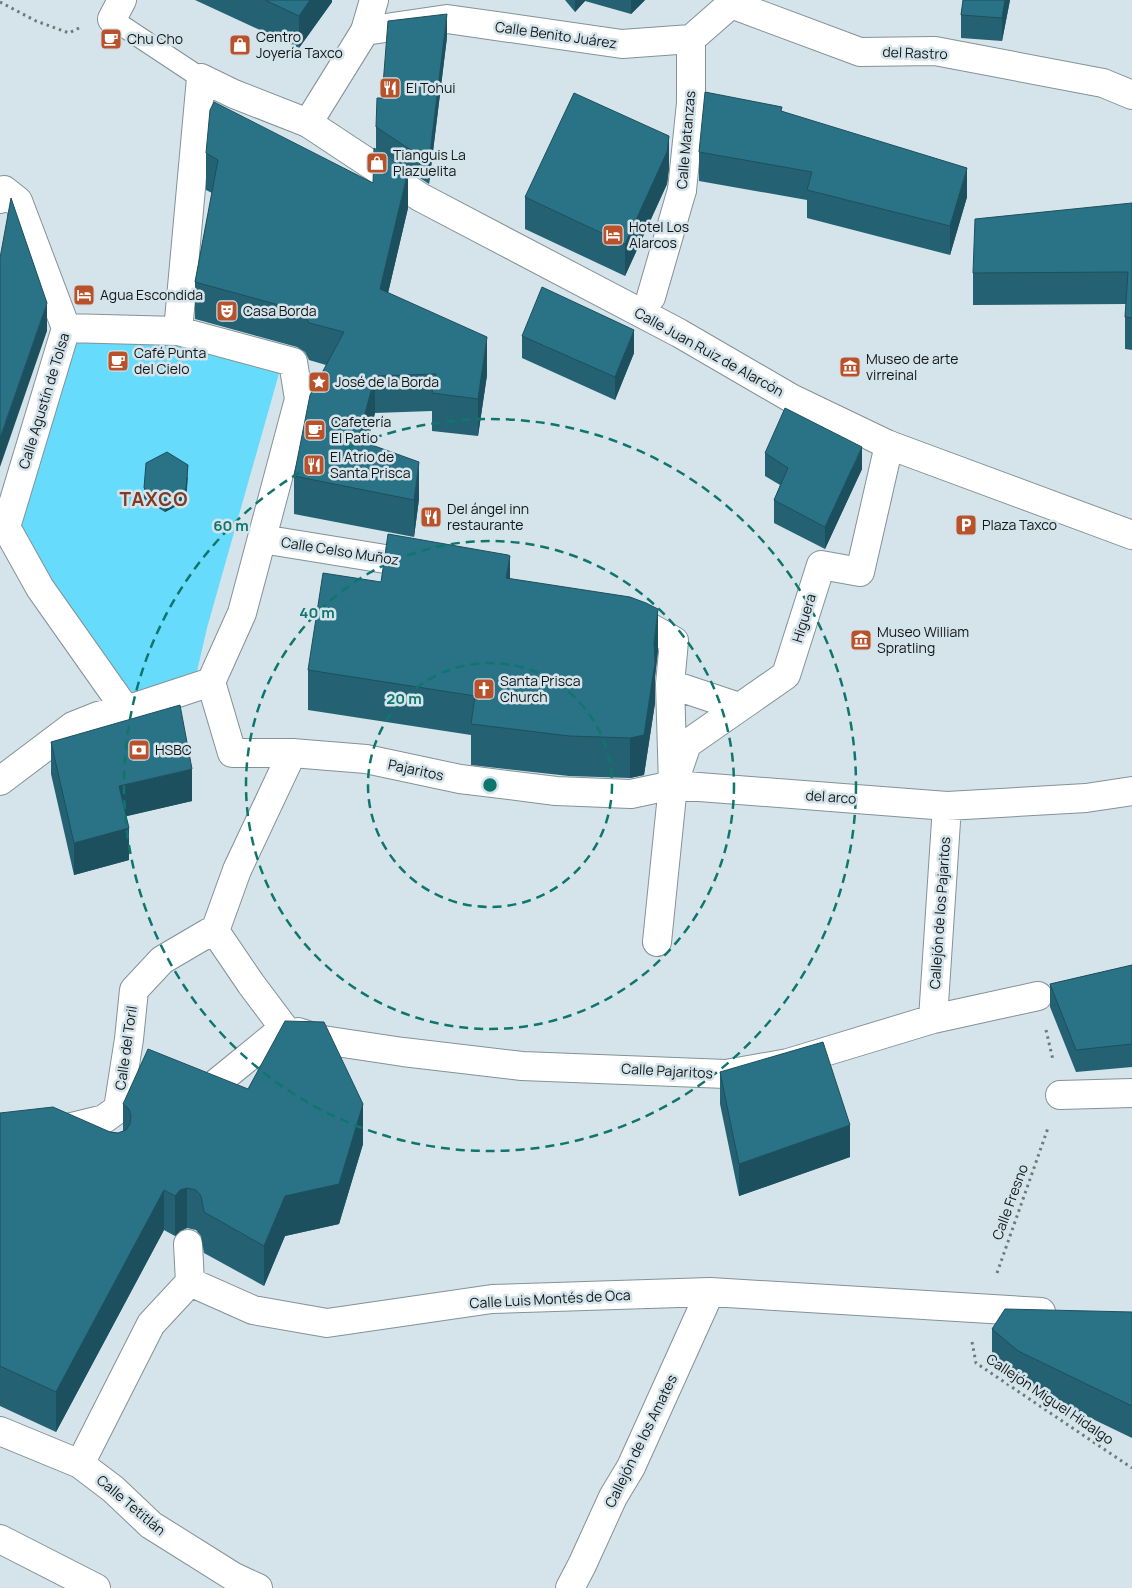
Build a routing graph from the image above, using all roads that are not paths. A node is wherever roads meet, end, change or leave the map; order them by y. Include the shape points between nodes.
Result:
1 (374, 0) edge
2 (732, 2) edge
3 (117, 10) edge
4 (365, 31) junction
5 (691, 39) junction
6 (201, 78) junction
7 (1132, 95) edge
8 (308, 123) junction
9 (1, 190) edge
10 (651, 297) dead end
11 (66, 328) junction
12 (178, 330) junction
13 (889, 445) junction
14 (3, 527) edge
15 (1132, 535) edge
16 (262, 540) junction
17 (443, 568) edge
18 (600, 611) edge
19 (211, 682) junction
20 (670, 684) junction
21 (739, 707) junction
22 (126, 710) junction
23 (292, 753) junction
24 (0, 781) edge
25 (673, 785) junction
26 (1132, 791) edge
27 (947, 806) junction
28 (215, 931) junction
29 (657, 942) dead end
30 (1038, 996) road end
31 (932, 1020) junction
32 (284, 1028) junction
33 (214, 1085) edge
34 (1132, 1093) edge
35 (1060, 1095) road end
36 (55, 1131) junction
37 (27, 1134) edge
38 (90, 1146) edge
39 (188, 1244) dead end
40 (190, 1282) junction
41 (710, 1292) junction
42 (1064, 1314) edge
43 (0, 1432) edge
44 (80, 1464) junction
45 (0, 1539) edge
46 (241, 1584) edge
47 (96, 1588) edge
48 (570, 1588) edge

1 - 4 street
2 - 5 street
2 - 7 street, del Rastro via 860,52 935,51 1103,83
3 - 6 lane
4 - 5 street, Calle Benito Juárez via 446,19 622,44
4 - 8 street
5 - 10 street, Calle Matanzas via 691,103 682,190
6 - 8 street, Calle Juan Ruiz de Alarcón
6 - 12 street
8 - 13 street, Calle Juan Ruiz de Alarcón via 420,197 684,326 792,398
9 - 11 street via 18,201
11 - 12 street, Calle Agustín de Tolsa
11 - 14 street, Calle Agustín de Tolsa
12 - 16 street, Calle Agustín de Tolsa via 294,362 298,400
13 - 15 street, Calle Juan Ruiz de Alarcón
13 - 21 street, Higuera via 860,572 821,565 786,675
14 - 22 street, Calle Agustín de Tolsa via 40,588
16 - 17 street, Calle Celso Muñoz
16 - 19 street via 242,613
18 - 20 street via 653,629 674,641
19 - 22 street
19 - 23 street, Pajaritos via 232,752
20 - 21 street
20 - 25 street
21 - 25 street, Higuera via 687,744
22 - 24 street via 73,726
23 - 25 street, Pajaritos via 366,759 460,779 556,791 631,794
23 - 28 street via 237,870
25 - 27 street, del arco
25 - 29 street
26 - 27 street, del arco via 1086,798
27 - 31 street, Callejón de los Pajaritos
28 - 32 street
28 - 36 street, Calle del Toril via 162,960 134,990 118,1109 104,1119
30 - 31 street, Calle Pajaritos
31 - 32 street, Calle Pajaritos via 788,1063 726,1074 522,1066 323,1040
32 - 33 street
34 - 35 street
36 - 37 street, Calle del Toril
36 - 38 street
39 - 40 street
40 - 41 street, Calle Luis Montés de Oca via 253,1310 327,1323 492,1299
40 - 44 street via 151,1324
41 - 42 street, Calle Luis Montés de Oca
41 - 48 street, Callejón de los Amates via 631,1467 613,1496
43 - 44 street, Calle Tetitlán
44 - 46 street, Calle Tetitlán via 113,1489 151,1525
45 - 47 street

